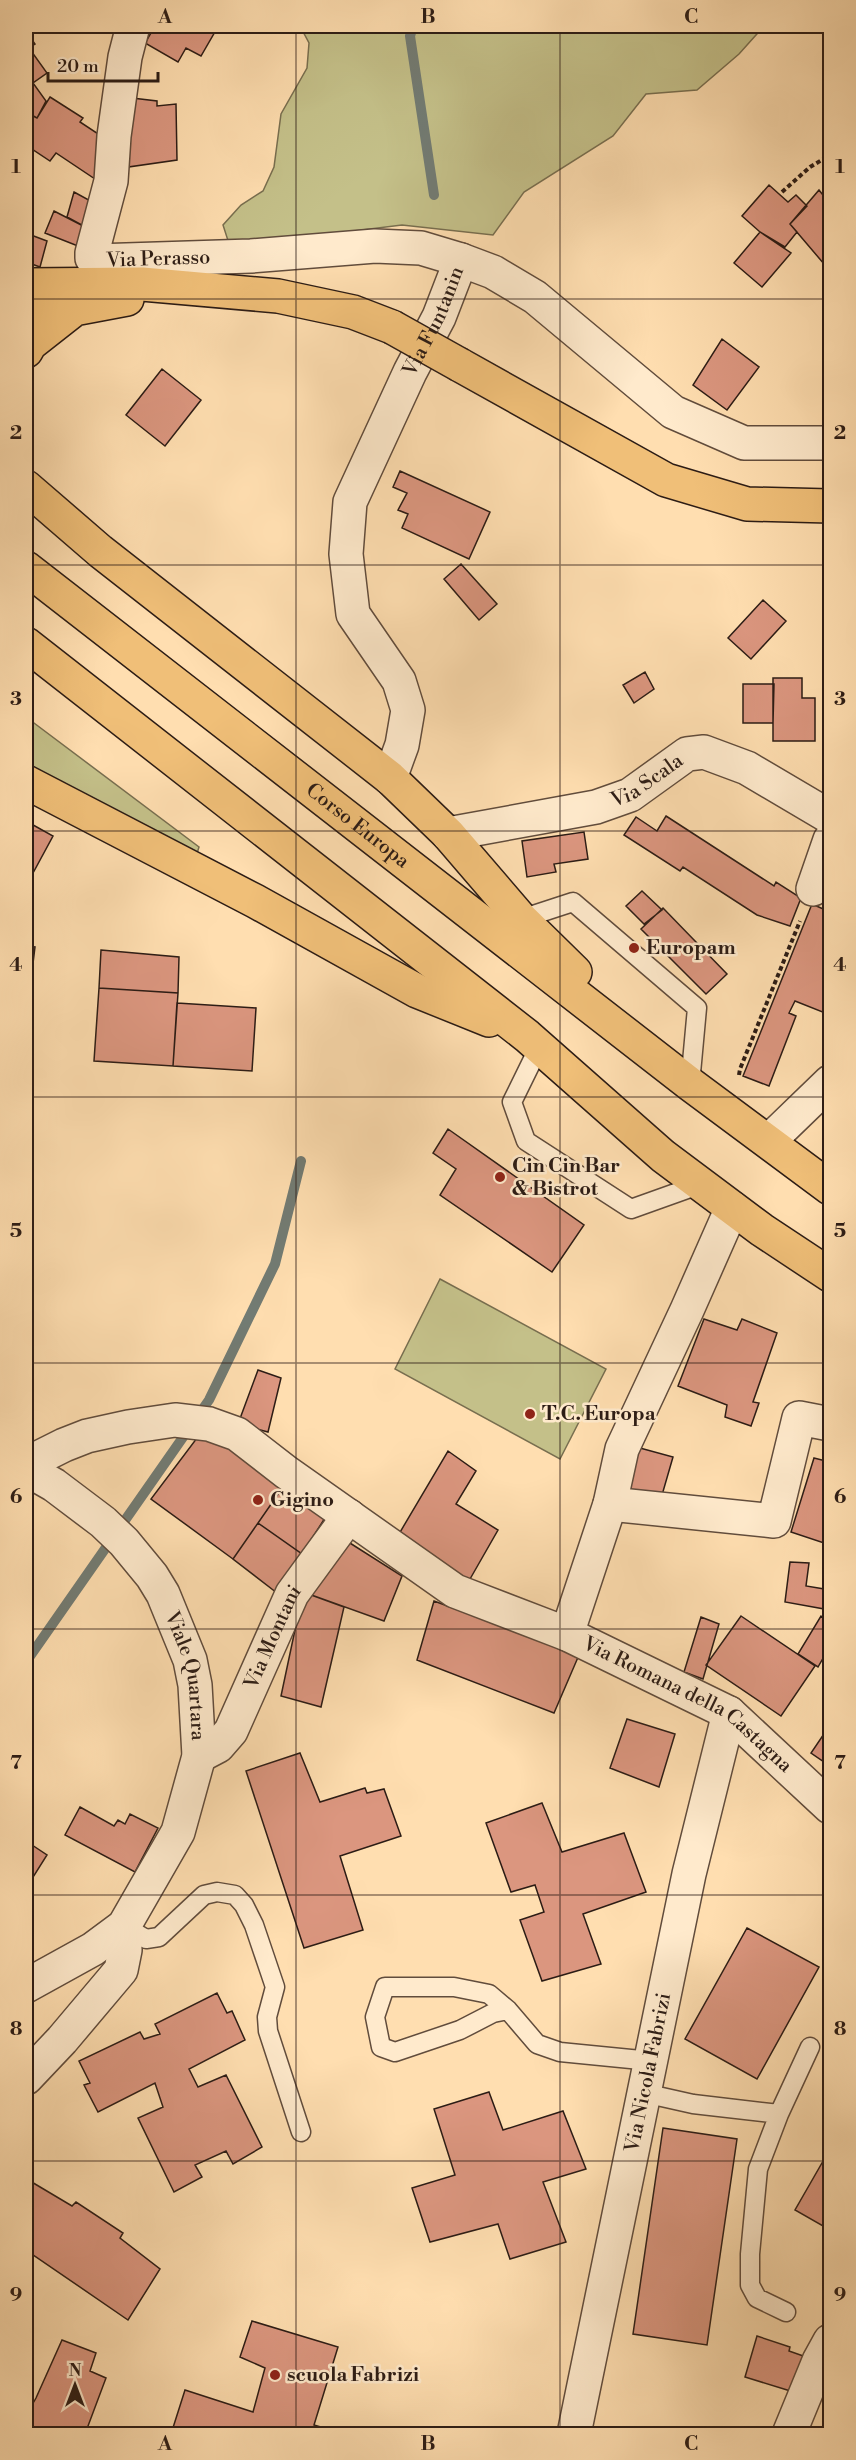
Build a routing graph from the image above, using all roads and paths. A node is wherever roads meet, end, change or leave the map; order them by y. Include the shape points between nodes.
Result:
1 (133, 26) edge
2 (831, 155) edge
3 (782, 192) dead end
4 (461, 260) junction
5 (26, 285) edge
6 (205, 290) junction
7 (75, 308) junction
8 (26, 318) edge
9 (26, 351) edge
10 (831, 443) edge
11 (26, 487) edge
12 (831, 506) edge
13 (26, 568) edge
14 (26, 644) edge
15 (390, 778) junction
16 (26, 782) edge
17 (831, 817) edge
18 (447, 834) junction
19 (831, 840) edge
20 (813, 890) joint
21 (522, 919) junction
22 (533, 1041) junction
23 (748, 1082) dead end
24 (831, 1082) edge
25 (690, 1084) junction
26 (769, 1141) junction
27 (701, 1184) junction
28 (831, 1188) edge
29 (732, 1208) junction
30 (831, 1275) edge
31 (831, 1424) edge
32 (26, 1467) edge
33 (610, 1504) junction
34 (349, 1516) junction
35 (567, 1634) junction
36 (729, 1713) junction
37 (199, 1756) junction
38 (831, 1807) edge
39 (124, 1926) junction
40 (26, 1986) edge
41 (508, 2010) junction
42 (810, 2047) dead end
43 (651, 2061) junction
44 (26, 2078) edge
45 (644, 2093) junction
46 (779, 2114) junction
47 (301, 2132) dead end
48 (786, 2312) dead end
49 (831, 2341) edge
50 (574, 2434) edge
51 (789, 2434) edge

1 - 4 street, Via Perasso via 124,57 111,181 92,253 95,261 251,256 375,246 421,248
2 - 3 path via 810,167
4 - 10 street, Via Funtanin via 493,272 536,297 673,412 744,443
4 - 15 street, Via Funtanin via 439,317 350,502 346,554 353,614 399,681 408,710 402,745
5 - 6 main road via 142,284
6 - 7 main road
6 - 12 main road, bridge via 313,302 392,327 666,480 747,504
7 - 8 main road
7 - 9 main road
11 - 15 main road via 100,551
13 - 25 main road, Corso Europa
14 - 22 main road
15 - 18 main road
16 - 22 main road via 255,901 417,991
17 - 18 street, Via Scala via 747,768 704,752 687,754 630,795 596,807
18 - 21 main road
19 - 20 street
20 - 23 path via 740,1069 740,1076
21 - 25 main road
21 - 25 lane via 573,902 697,1008
22 - 27 main road via 663,1156
22 - 27 lane via 512,1102 526,1141 631,1209
24 - 26 street
25 - 26 main road, Corso Europa
26 - 28 main road, Corso Europa
27 - 29 main road
29 - 30 main road
29 - 33 street, Via Romana della Castagna via 622,1449
31 - 33 street via 799,1418 774,1521
32 - 34 street, Via Romana della Castagna via 87,1436 175,1420 209,1424 237,1434
32 - 37 street, Viale Quartara via 114,1532 163,1594 190,1660
33 - 35 street, Via Romana della Castagna
34 - 35 street, Via Romana della Castagna via 454,1591
34 - 37 street, Via Montani via 292,1594 231,1731 218,1746
35 - 36 street, Via Romana della Castagna
36 - 38 street, Via Romana della Castagna
36 - 43 street, Via Nicola Fabrizi via 689,1874
37 - 39 street, Viale Quartara via 178,1832
39 - 40 street, Viale Quartara via 93,1949
39 - 44 street via 121,1970
39 - 47 lane via 146,1939 159,1937 204,1895 217,1892 235,1895 244,1905 275,1987 267,2017 268,2031
41 - 41 lane via 489,1994 454,1987 385,1987 375,2018 381,2047 395,2052
41 - 43 lane via 537,2044 560,2052
42 - 46 lane
43 - 45 street, Via Nicola Fabrizi
45 - 46 lane via 693,2104
45 - 50 street, Via Nicola Fabrizi
46 - 48 lane via 758,2169 750,2285 757,2298
49 - 51 street

